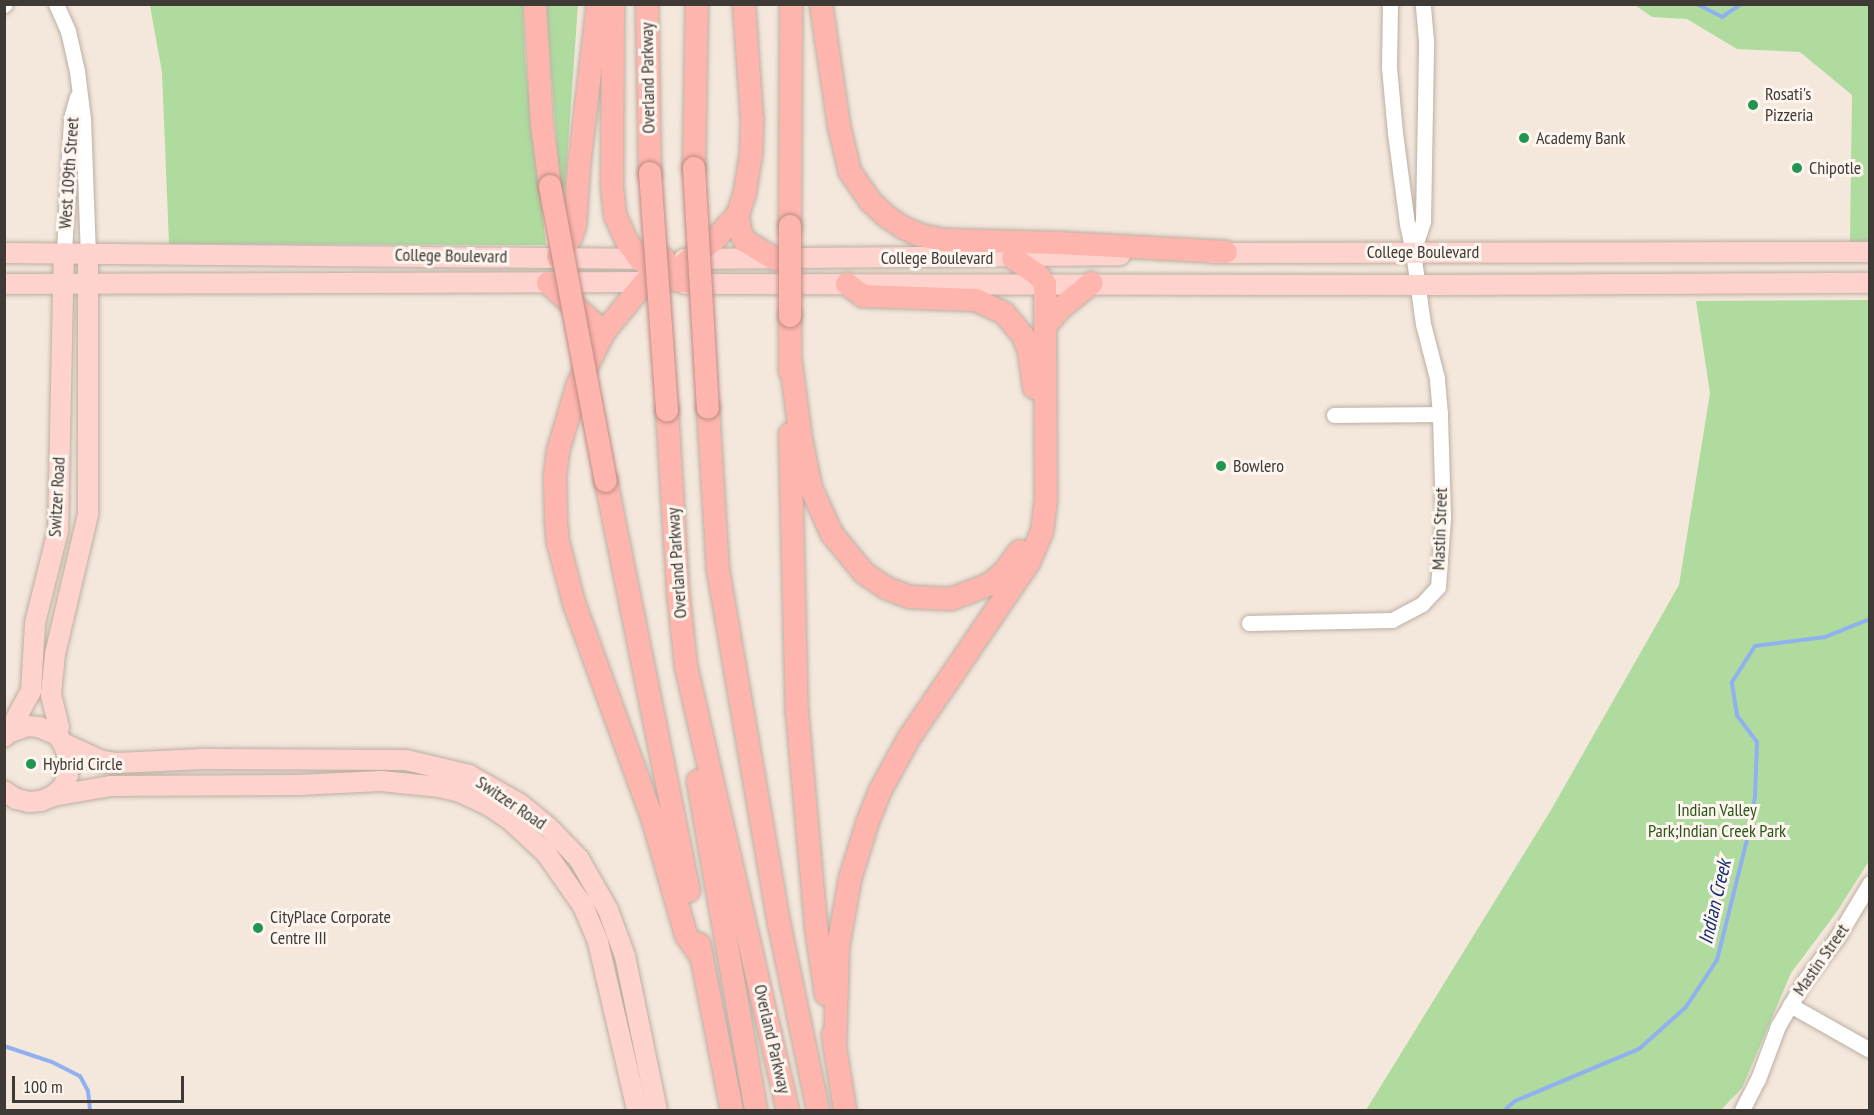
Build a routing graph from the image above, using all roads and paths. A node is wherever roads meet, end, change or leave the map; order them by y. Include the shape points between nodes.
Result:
1 (56, 4) edge
2 (535, 4) edge
3 (598, 4) edge
4 (613, 4) edge
5 (647, 4) edge
6 (697, 4) edge
7 (744, 4) edge
8 (791, 4) edge
9 (820, 4) edge
10 (1390, 4) edge
11 (1423, 4) edge
12 (78, 94) junction
13 (68, 178) junction
14 (86, 179) junction
15 (738, 214) junction
16 (1226, 252) junction
17 (1413, 252) junction
18 (1869, 252) edge
19 (4, 253) edge
20 (64, 253) junction
21 (88, 253) junction
22 (558, 257) junction
23 (1014, 258) junction
24 (688, 259) junction
25 (775, 259) junction
26 (655, 271) junction
27 (548, 283) junction
28 (1092, 283) junction
29 (1869, 283) edge
30 (4, 284) edge
31 (63, 284) junction
32 (88, 284) junction
33 (700, 284) joint
34 (847, 284) junction
35 (1045, 284) junction
36 (1418, 285) junction
37 (1047, 324) junction
38 (604, 332) junction
39 (790, 357) junction
40 (1440, 414) junction
41 (1334, 415) dead end
42 (59, 521) junction
43 (86, 525) junction
44 (1249, 623) dead end
45 (686, 666) junction
46 (6, 736) edge
47 (60, 739) junction
48 (203, 759) junction
49 (204, 786) junction
50 (4, 790) edge
51 (53, 795) junction
52 (514, 812) junction
53 (1869, 883) edge
54 (702, 958) junction
55 (1790, 1005) junction
56 (645, 1048) junction
57 (835, 1049) junction
58 (1868, 1050) edge
59 (625, 1052) junction
60 (637, 1110) edge
61 (657, 1110) edge
62 (732, 1110) edge
63 (756, 1110) edge
64 (788, 1110) edge
65 (818, 1110) edge
66 (845, 1110) edge
67 (1742, 1110) edge

1 - 12 street, West 109th Street via 74,48
2 - 54 highway, bridge via 550,186
3 - 22 highway via 575,225
4 - 26 highway via 613,202 620,229
5 - 45 highway, Overland Parkway, bridge via 650,173
6 - 65 highway, Overland Parkway, bridge via 694,168 711,488 720,581 779,923
7 - 15 highway via 751,155
8 - 39 highway, bridge
9 - 16 highway via 850,172 870,201 904,228 943,240
10 - 17 street, Mastin Street via 1389,67
11 - 17 street, Mastin Street via 1423,221
12 - 13 street, West 109th Street via 71,118
12 - 14 street, West 109th Street
13 - 14 street
13 - 20 street, West 109th Street
14 - 21 street, West 109th Street
15 - 24 highway via 715,239
15 - 25 highway via 745,241
16 - 17 main road, College Boulevard
16 - 23 main road, College Boulevard
17 - 18 main road, College Boulevard
17 - 36 street, Mastin Street
19 - 20 main road, College Boulevard
20 - 21 main road, College Boulevard
20 - 31 main road, Switzer Road
21 - 22 main road, College Boulevard
21 - 32 main road, Switzer Road
22 - 26 main road, College Boulevard
23 - 25 main road, College Boulevard
23 - 35 highway via 1038,274
24 - 25 main road, College Boulevard
24 - 26 highway
26 - 27 main road, College Boulevard
26 - 33 highway
26 - 38 highway
27 - 32 main road, College Boulevard
27 - 38 highway
28 - 35 main road, College Boulevard
28 - 36 main road, College Boulevard
28 - 37 highway
29 - 36 main road, College Boulevard
30 - 31 main road, College Boulevard
31 - 32 main road, College Boulevard
31 - 42 main road, Switzer Road
32 - 43 main road, Switzer Road
33 - 34 main road, College Boulevard
34 - 35 main road, College Boulevard
34 - 39 highway via 863,296 976,300 1004,313 1023,336 1033,367 1032,518 1022,548 1004,572 978,590 938,600 898,594 864,573 832,534 811,488
35 - 37 highway
36 - 40 street, Mastin Street via 1437,378
37 - 57 highway via 1046,500 1042,532 1029,562 909,738 872,811 850,879 840,938
38 - 54 highway via 578,384 558,451 554,496 558,542 574,603 652,817 686,934
39 - 57 highway via 797,712 816,927
40 - 41 street
40 - 44 street, Mastin Street via 1443,518 1438,587 1422,604 1392,620
42 - 43 main road
42 - 46 main road, Switzer Road via 35,623 31,691
43 - 47 main road, Switzer Road via 55,654 51,694
45 - 63 highway via 696,767
45 - 64 highway, Overland Parkway
46 - 47 main road via 33,726
47 - 48 main road, Switzer Road via 102,761
47 - 51 main road via 70,762 63,786
48 - 49 main road
48 - 52 main road, Switzer Road via 406,760 469,775
49 - 51 main road, Switzer Road via 111,786
49 - 52 main road, Switzer Road via 381,781 423,784
50 - 51 main road, Switzer Road via 28,802
52 - 56 main road, Switzer Road via 564,841 598,890 625,956
52 - 59 main road, Switzer Road via 583,906 598,942
53 - 55 street, Mastin Street via 1839,936
54 - 62 highway
55 - 58 street, Mastin Street
55 - 67 street, Mastin Street
56 - 59 main road
56 - 61 main road, Switzer Road
57 - 66 highway
59 - 60 main road, Switzer Road

